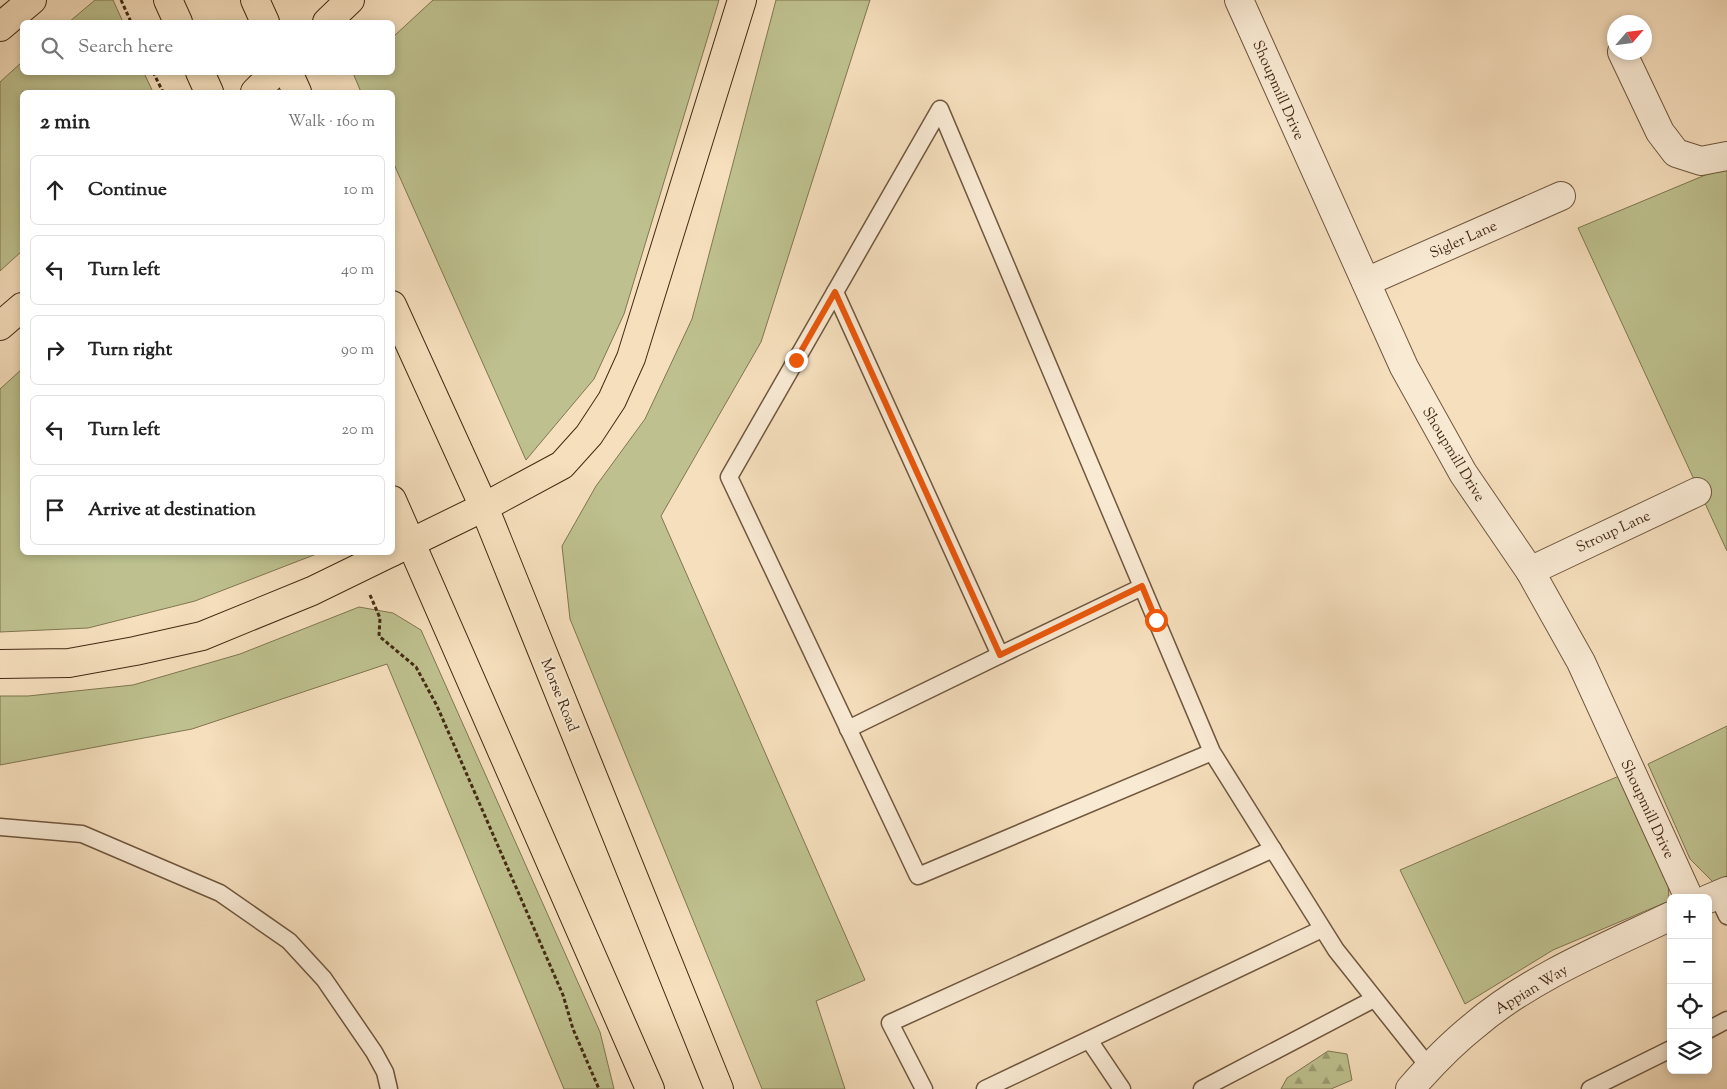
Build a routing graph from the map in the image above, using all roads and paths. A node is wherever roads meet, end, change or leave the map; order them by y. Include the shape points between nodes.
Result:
1 (32, 0) edge
2 (121, 0) edge
3 (168, 0) edge
4 (255, 0) edge
5 (350, 0) edge
6 (742, 0) edge
7 (1239, 0) edge
8 (130, 20) edge
9 (177, 20) edge
10 (264, 20) edge
11 (329, 20) edge
12 (0, 27) edge
13 (1626, 60) edge
14 (155, 75) edge
15 (201, 75) edge
16 (272, 75) edge
17 (289, 75) edge
18 (161, 90) edge
19 (208, 90) edge
20 (257, 90) edge
21 (296, 90) edge
22 (1727, 156) edge
23 (1561, 196) dead end
24 (1366, 282) junction
25 (835, 292) junction
26 (20, 308) edge
27 (395, 312) edge
28 (0, 326) edge
29 (1697, 492) dead end
30 (484, 508) junction
31 (395, 521) edge
32 (399, 549) edge
33 (387, 555) edge
34 (360, 568) junction
35 (1530, 571) junction
36 (1142, 586) junction
37 (1000, 655) junction
38 (0, 664) edge
39 (848, 729) junction
40 (1212, 752) junction
41 (0, 826) edge
42 (1272, 849) junction
43 (1687, 894) edge
44 (1667, 918) edge
45 (1322, 929) junction
46 (1374, 999) junction
47 (1727, 1020) edge
48 (1710, 1029) edge
49 (1089, 1040) junction
50 (1667, 1051) edge
51 (1429, 1067) junction
52 (389, 1089) edge
53 (599, 1089) edge
54 (650, 1089) edge
55 (719, 1089) edge
56 (924, 1089) edge
57 (985, 1089) edge
58 (1122, 1089) edge
59 (1202, 1089) edge
60 (1410, 1089) edge
61 (1590, 1089) edge

1 - 12 main road
2 - 8 path
3 - 9 main road
4 - 10 main road
5 - 11 main road
6 - 30 main road via 631,358 612,400 589,435 562,465
7 - 24 street, Shoupmill Drive
13 - 22 street via 1660,132 1676,153 1701,161
14 - 18 path
15 - 19 main road
16 - 20 main road
17 - 21 main road
23 - 24 street, Sigler Lane
24 - 35 street, Shoupmill Drive via 1404,367 1458,465
25 - 36 lane via 940,109
25 - 37 lane
25 - 39 lane via 729,477
26 - 28 main road
27 - 30 main road, Morse Road
29 - 35 street, Stroup Lane
30 - 32 main road
30 - 55 main road, Morse Road
31 - 32 main road
32 - 54 main road
33 - 34 main road
34 - 38 main road via 202,636 69,663
34 - 53 path via 380,618 379,636 416,667 437,706 563,995 573,1029
35 - 43 street, Shoupmill Drive via 1581,662
36 - 37 lane
36 - 40 lane
37 - 39 lane
39 - 40 lane via 918,876
40 - 42 lane
41 - 52 lane via 82,834 220,893 289,941 324,979 374,1052 385,1072
42 - 45 lane
42 - 56 lane via 890,1023
44 - 51 street, Appian Way via 1525,989 1475,1024
45 - 46 lane
45 - 49 lane
46 - 51 lane
46 - 59 lane
47 - 48 lane
49 - 57 lane
49 - 58 lane
50 - 61 lane
51 - 60 street, Appian Way

